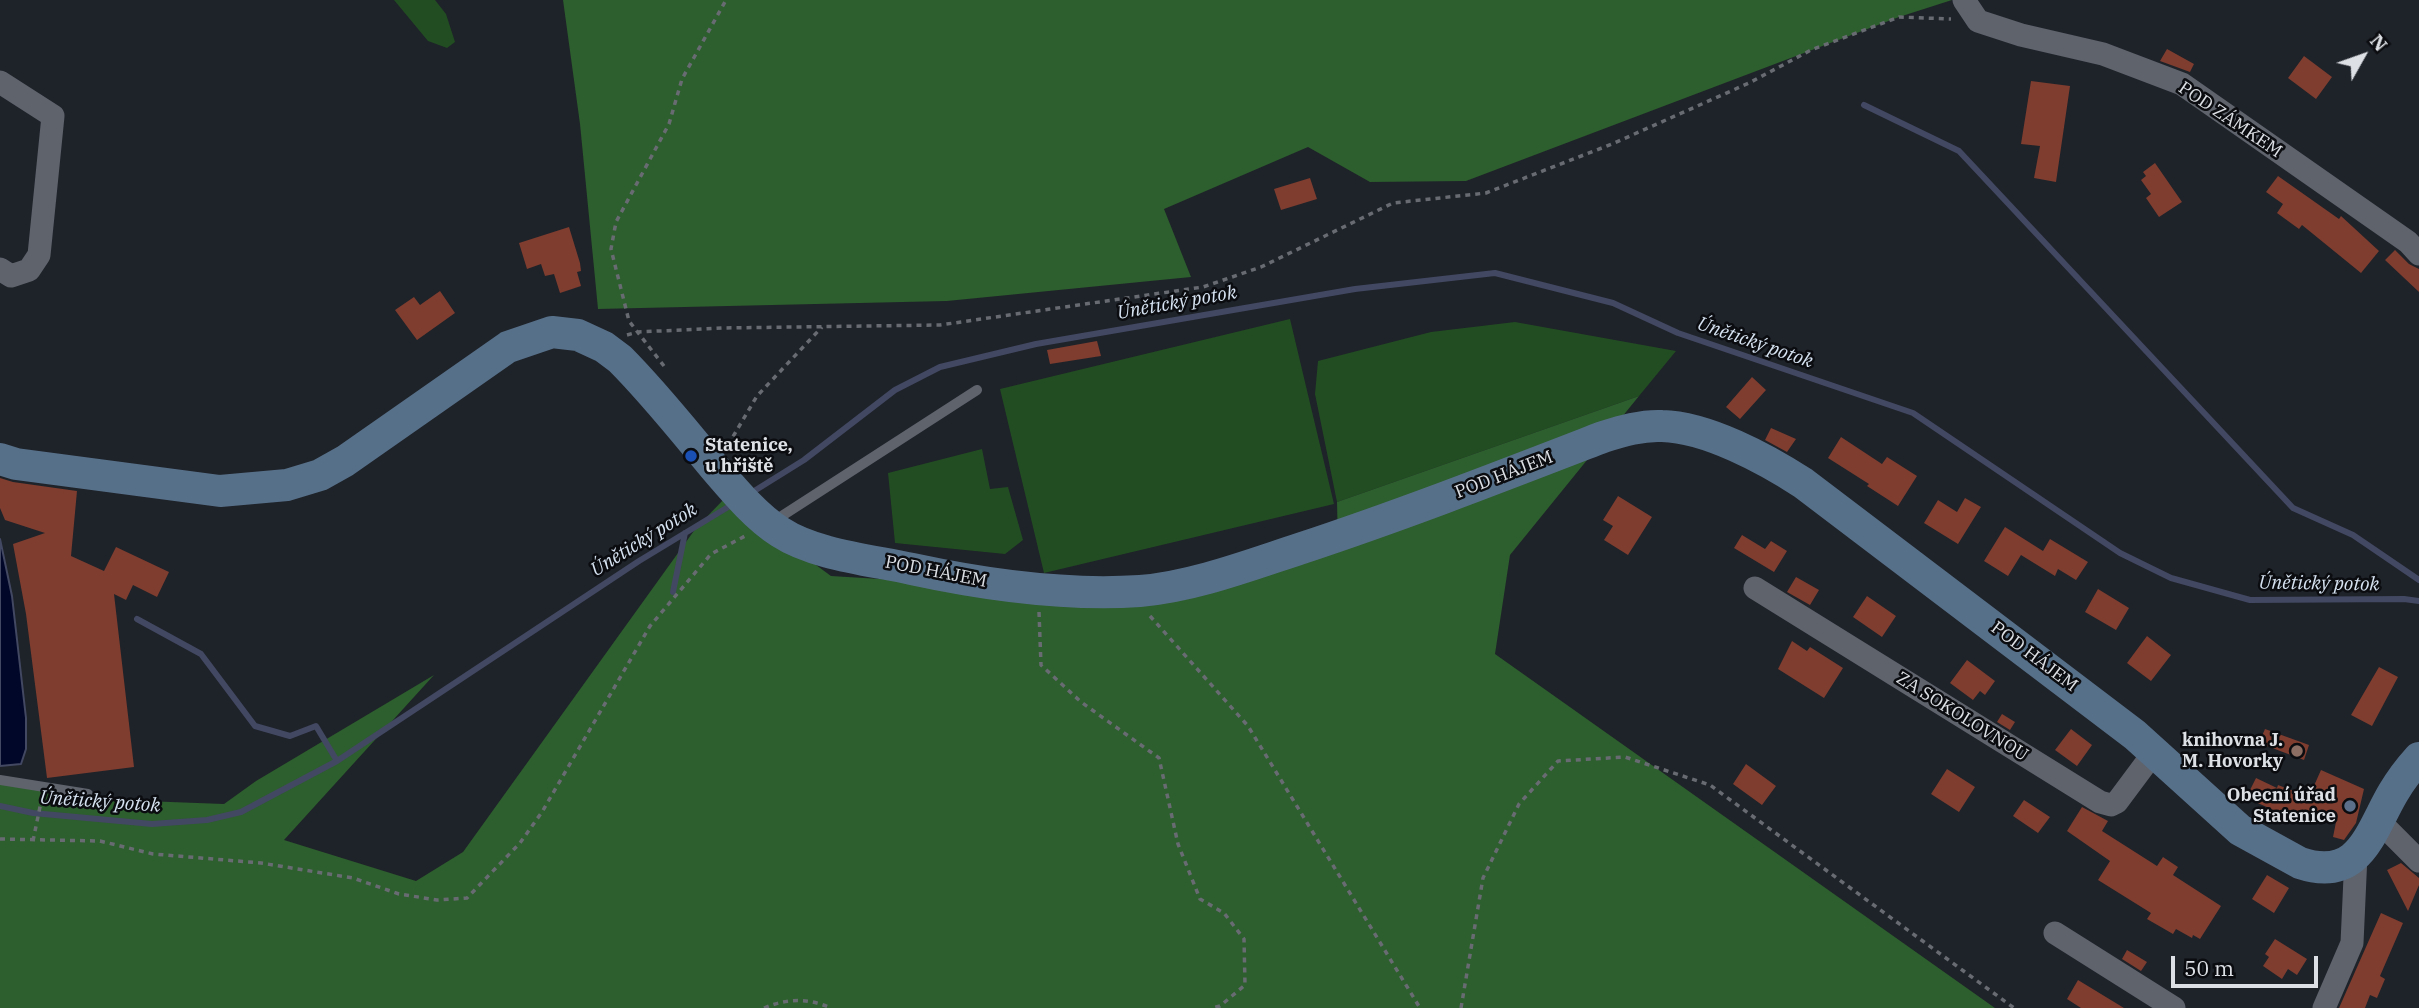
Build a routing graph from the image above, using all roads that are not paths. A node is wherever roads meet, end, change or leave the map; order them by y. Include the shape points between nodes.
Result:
1 (1964, 0) edge
2 (0, 82) edge
3 (2419, 254) edge
4 (0, 268) edge
5 (977, 390) dead end
6 (0, 459) edge
7 (760, 522) junction
8 (1755, 589) dead end
9 (2155, 751) junction
10 (2417, 764) edge
11 (0, 780) edge
12 (88, 794) dead end
13 (2379, 821) junction
14 (2356, 855) junction
15 (2419, 861) edge
16 (2055, 933) dead end
17 (2174, 1008) edge
18 (2323, 1008) edge

1 - 3 street, POD ZÁMKEM via 1978,21 2103,54 2182,85
2 - 4 street via 53,116 39,255 29,270 20,273 10,276
5 - 7 lane
6 - 7 street, POD HÁJEM via 220,491 287,485 345,461 508,347 552,332 579,335 601,345 633,373
7 - 9 street, POD HÁJEM via 831,552 919,570 1038,589 1128,591 1176,585 1256,563 1390,519 1603,437 1667,426 1734,447 1803,483
8 - 9 street, ZA SOKOLOVNOU via 2100,802 2116,802
9 - 14 street, POD HÁJEM via 2239,830 2300,863 2320,867
10 - 13 street via 2393,793
11 - 12 lane
13 - 14 street
13 - 15 street
14 - 18 street via 2352,943
16 - 17 street

